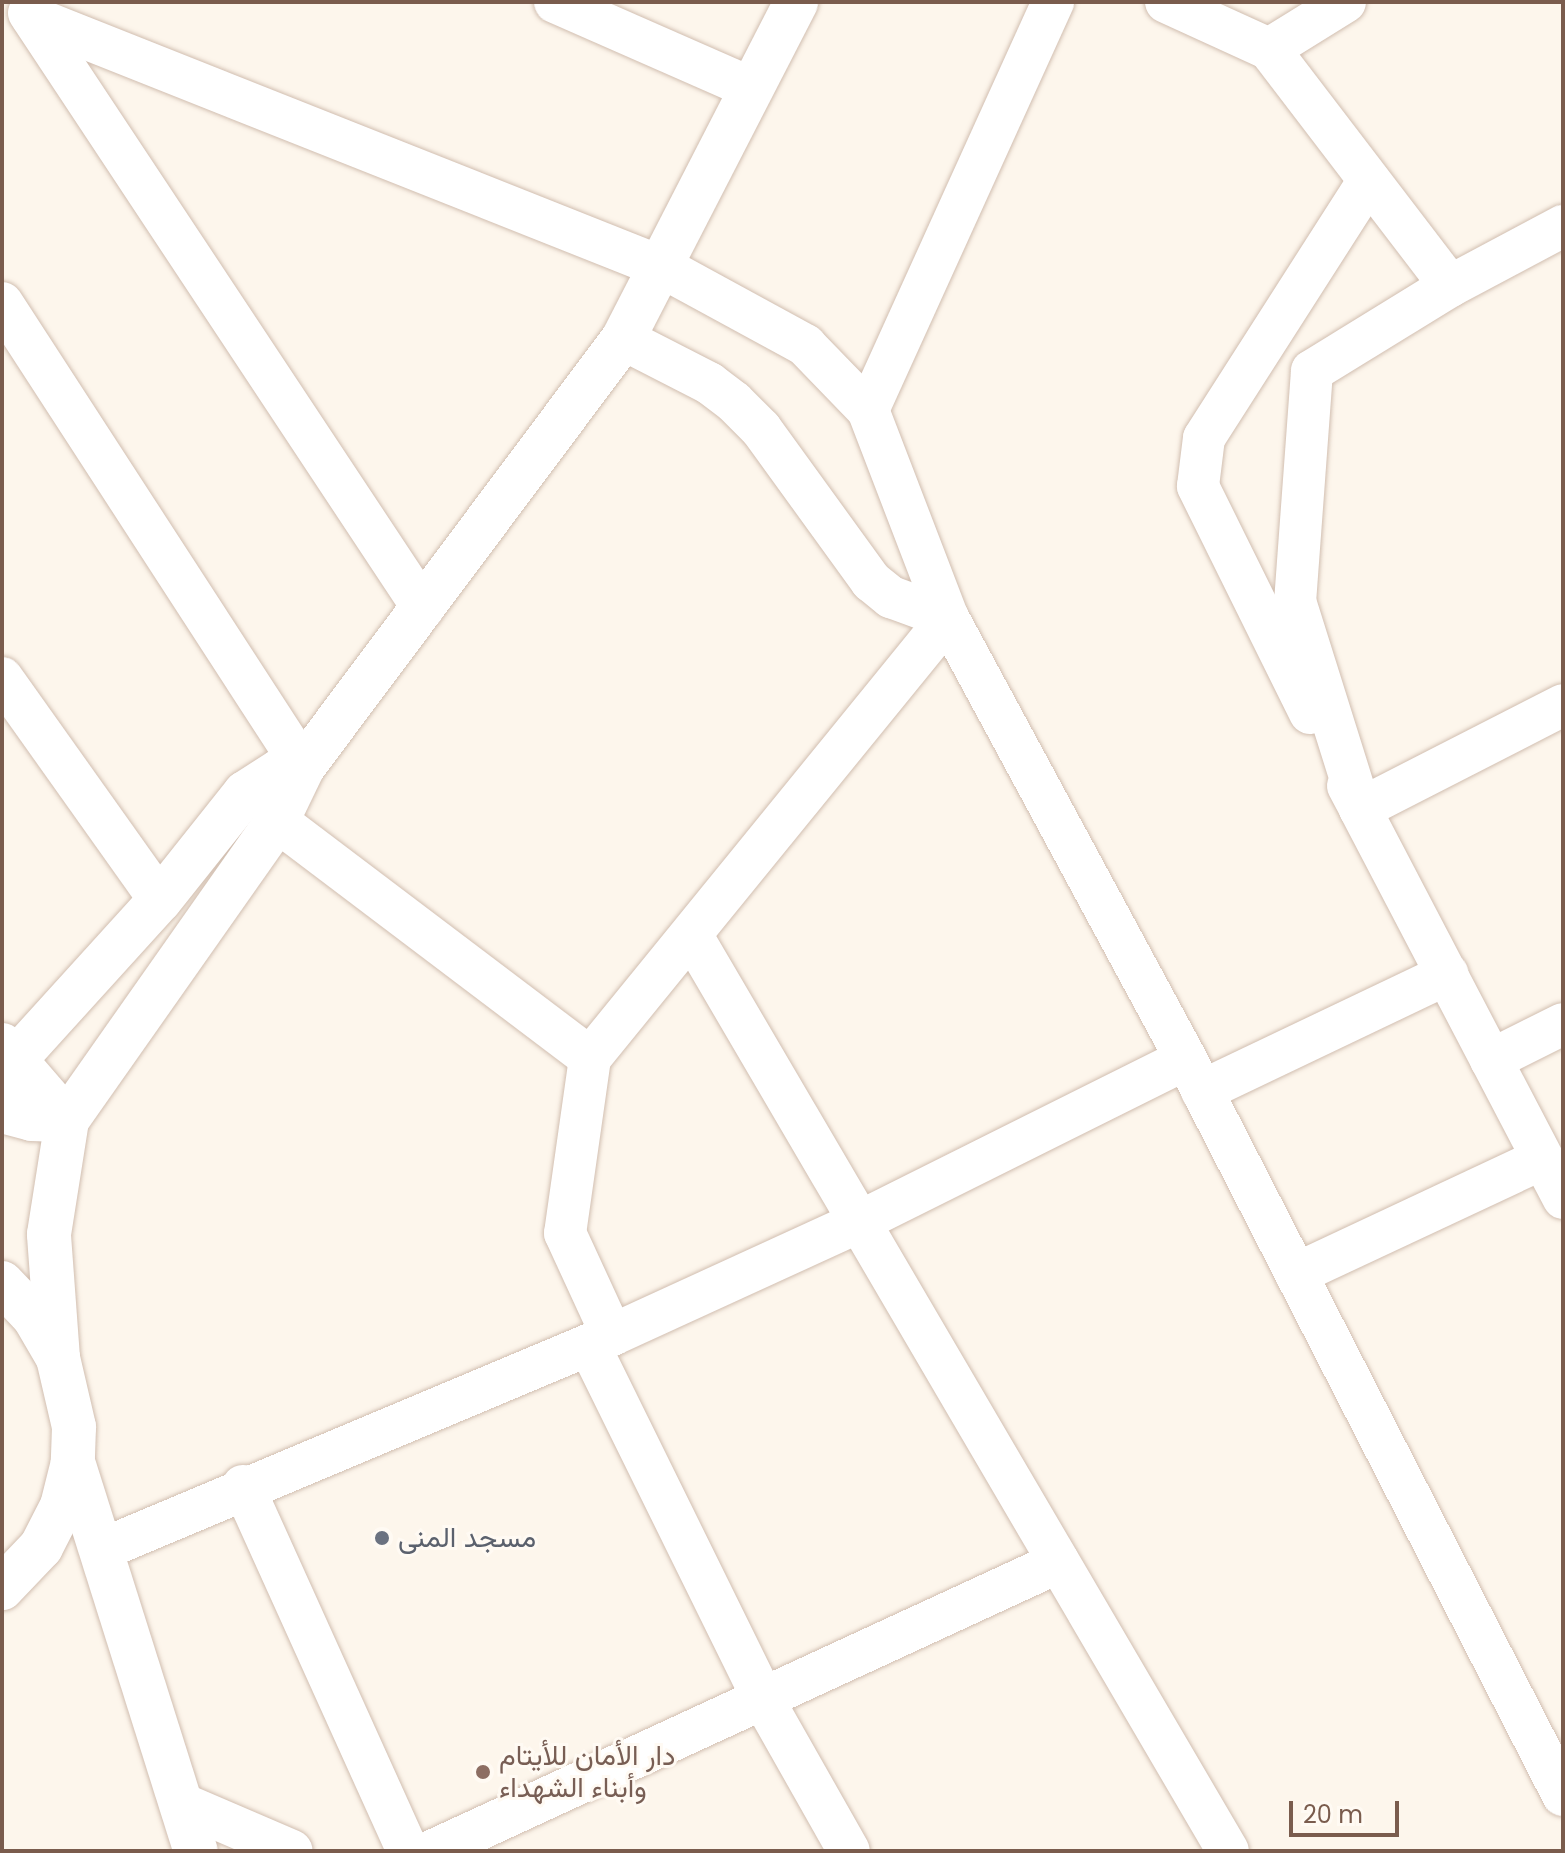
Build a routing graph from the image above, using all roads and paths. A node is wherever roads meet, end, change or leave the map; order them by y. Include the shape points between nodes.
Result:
1 (555, 2) edge
2 (796, 2) edge
3 (1053, 2) edge
4 (1166, 2) edge
5 (1345, 2) edge
6 (27, 9) edge
7 (1269, 49) junction
8 (751, 88) junction
9 (1369, 180) junction
10 (1563, 226) edge
11 (664, 268) junction
12 (1450, 286) junction
13 (2, 303) edge
14 (623, 339) junction
15 (868, 410) junction
16 (423, 608) junction
17 (948, 618) junction
18 (2, 678) edge
19 (1563, 705) edge
20 (303, 767) junction
21 (1360, 809) junction
22 (277, 821) junction
23 (160, 900) junction
24 (692, 936) junction
25 (1447, 974) junction
26 (1563, 1024) edge
27 (590, 1058) junction
28 (6, 1060) edge
29 (1491, 1060) junction
30 (1194, 1075) junction
31 (2, 1111) edge
32 (67, 1120) junction
33 (1542, 1159) junction
34 (1563, 1198) edge
35 (859, 1222) junction
36 (1296, 1274) junction
37 (2, 1283) edge
38 (601, 1340) junction
39 (58, 1358) junction
40 (73, 1462) junction
41 (243, 1486) junction
42 (103, 1549) junction
43 (1059, 1562) junction
44 (2, 1588) edge
45 (764, 1701) junction
46 (1550, 1738) edge
47 (1563, 1795) edge
48 (185, 1805) junction
49 (432, 1850) edge
50 (196, 1851) edge
51 (292, 1851) edge
52 (849, 1851) edge
53 (1228, 1851) edge

1 - 8 street
2 - 8 street
3 - 15 street
4 - 7 street
5 - 7 street
6 - 11 street
6 - 16 street
7 - 9 street
8 - 11 street
9 - 12 street
9 - 21 street via 1204,438 1198,486 1223,546
10 - 12 street
11 - 14 street
11 - 15 street via 805,345
12 - 21 street via 1312,371 1295,601
13 - 20 street
14 - 16 street
14 - 17 street via 709,383 734,402 761,429 871,581 891,597
15 - 17 street
16 - 20 street
17 - 24 street
17 - 30 street
18 - 23 street
19 - 21 street
20 - 22 street
20 - 23 street via 260,779
21 - 25 street
22 - 27 street
22 - 32 street
23 - 28 street
24 - 27 street
24 - 35 street
25 - 29 street
25 - 30 street
26 - 29 street
27 - 38 street via 565,1233
28 - 32 street
29 - 33 street
30 - 35 street
30 - 36 street
31 - 32 street
32 - 39 street via 49,1234
33 - 34 street
33 - 36 street
35 - 38 street
35 - 43 street
36 - 46 street
37 - 39 street via 34,1317
38 - 41 street
38 - 45 street
39 - 40 street via 71,1403
40 - 42 street
40 - 44 street via 62,1506 41,1547
41 - 42 street
41 - 49 street
42 - 48 street
43 - 45 street
43 - 53 street
45 - 49 street
45 - 52 street
46 - 47 street
48 - 50 street
48 - 51 street

